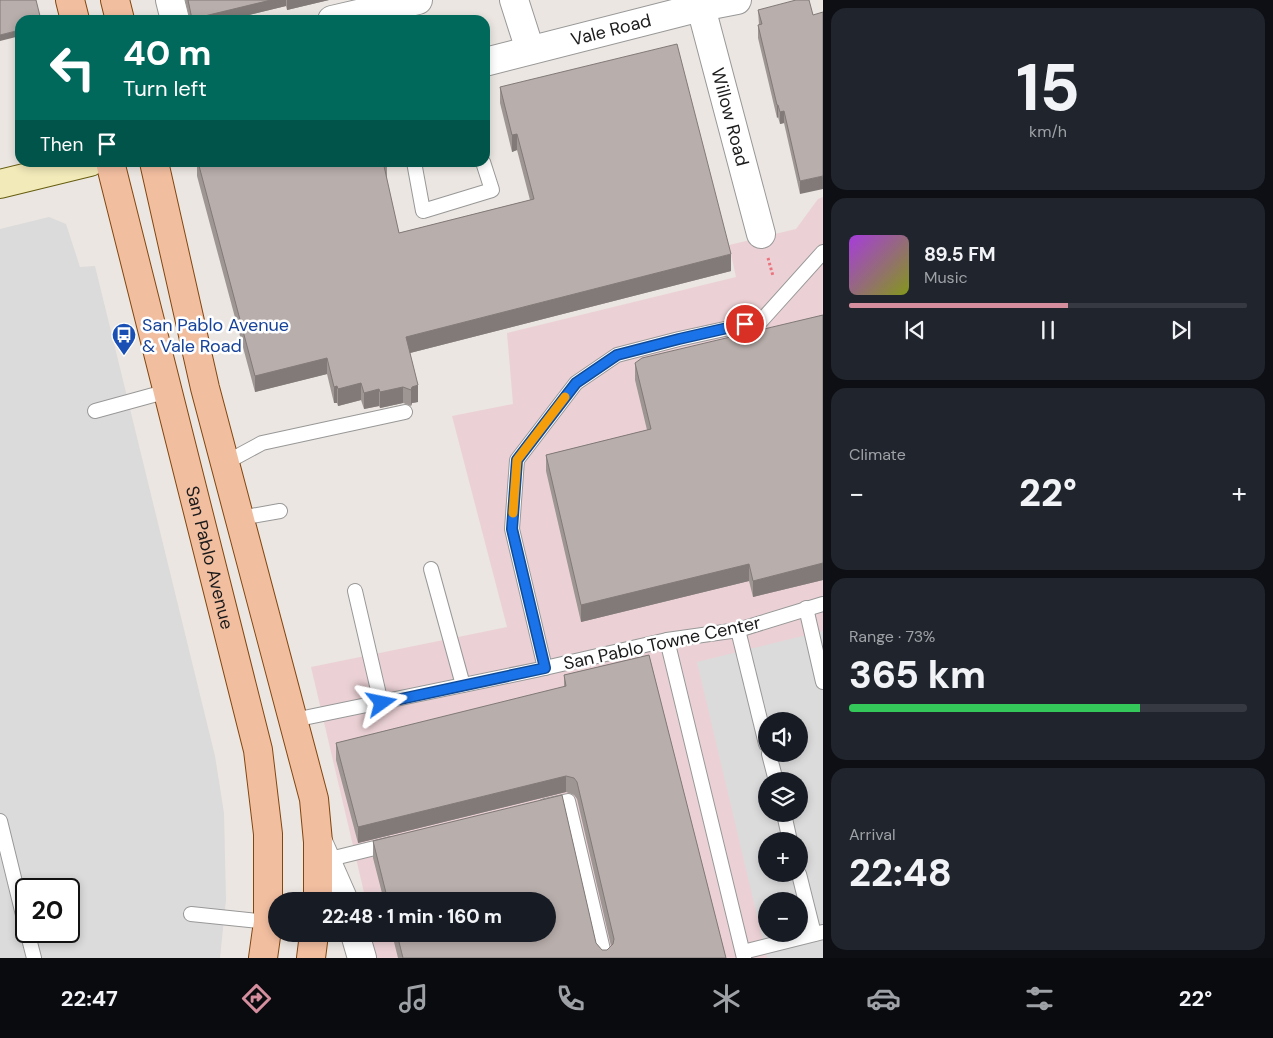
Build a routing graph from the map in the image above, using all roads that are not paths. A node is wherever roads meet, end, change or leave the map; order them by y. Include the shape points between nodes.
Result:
1 (70, 0) edge
2 (115, 0) edge
3 (170, 0) edge
4 (418, 0) edge
5 (514, 0) edge
6 (737, 0) edge
7 (700, 3) edge
8 (74, 15) edge
9 (119, 15) edge
10 (174, 15) edge
11 (354, 15) edge
12 (530, 50) junction
13 (490, 61) edge
14 (70, 167) edge
15 (111, 167) edge
16 (155, 167) edge
17 (415, 167) edge
18 (485, 167) edge
19 (0, 184) edge
20 (761, 234) road end
21 (823, 252) edge
22 (168, 391) junction
23 (95, 411) dead end
24 (404, 412) edge
25 (225, 463) junction
26 (280, 511) dead end
27 (240, 518) junction
28 (431, 569) dead end
29 (355, 591) dead end
30 (823, 604) edge
31 (806, 608) junction
32 (738, 630) junction
33 (667, 640) junction
34 (545, 668) junction
35 (823, 682) edge
36 (463, 685) junction
37 (242, 686) junction
38 (382, 703) junction
39 (758, 712) edge
40 (294, 720) junction
41 (530, 810) edge
42 (0, 821) edge
43 (400, 842) edge
44 (322, 851) junction
45 (15, 882) edge
46 (802, 882) edge
47 (268, 892) edge
48 (319, 892) edge
49 (340, 892) edge
50 (191, 914) dead end
51 (268, 922) joint
52 (818, 933) edge
53 (313, 942) edge
54 (357, 942) edge
55 (743, 955) edge
56 (263, 958) edge
57 (311, 958) edge
58 (362, 958) edge
59 (606, 958) edge

1 - 8 main road
2 - 9 main road
3 - 10 street
4 - 11 street
5 - 12 street
6 - 7 street, Vale Road
7 - 12 street, Vale Road
7 - 20 street, Willow Road
12 - 13 street, Vale Road
14 - 19 street
15 - 22 main road, San Pablo Avenue
16 - 25 main road
17 - 18 lane via 424,211 492,190
21 - 34 lane via 761,321 617,355 576,383 517,460 512,529
22 - 23 lane
22 - 37 main road, San Pablo Avenue
24 - 25 lane via 262,443
25 - 27 main road
26 - 27 lane
27 - 40 main road
28 - 36 lane
29 - 38 lane
30 - 31 lane, San Pablo Towne Center
31 - 32 lane, San Pablo Towne Center
31 - 35 lane
32 - 33 lane, San Pablo Towne Center
32 - 39 lane
33 - 34 lane, San Pablo Towne Center
33 - 55 lane
34 - 36 lane, San Pablo Towne Center
36 - 38 lane, San Pablo Towne Center
37 - 40 main road
37 - 47 main road, San Pablo Avenue via 258,750 268,834
38 - 40 lane, San Pablo Towne Center
40 - 44 main road via 314,799
41 - 59 lane via 568,801
42 - 45 lane
43 - 44 lane
44 - 48 main road
44 - 49 street
46 - 52 lane
50 - 51 lane
51 - 56 main road, San Pablo Avenue
52 - 55 lane
53 - 57 main road
54 - 58 street

